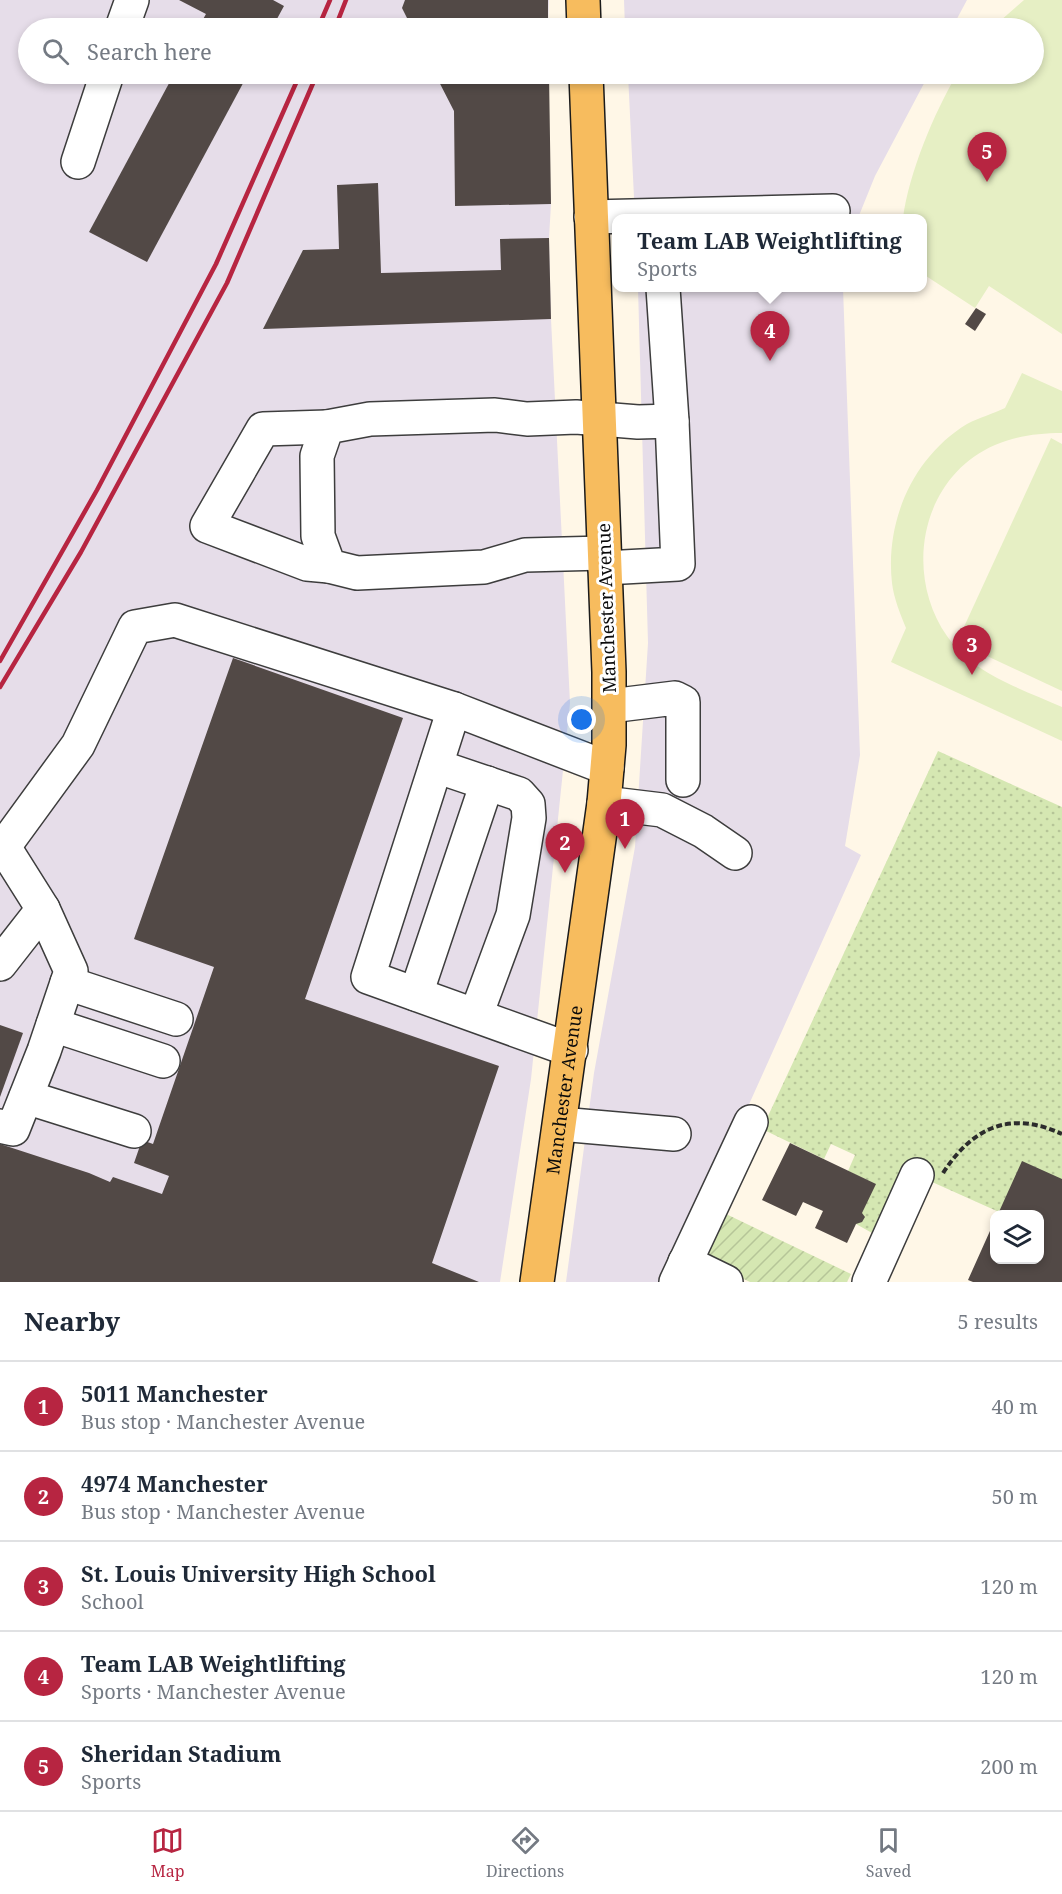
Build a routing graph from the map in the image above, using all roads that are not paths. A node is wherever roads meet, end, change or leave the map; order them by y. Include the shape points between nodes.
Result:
1 (132, 0) edge
2 (583, 0) edge
3 (126, 18) edge
4 (584, 18) edge
5 (104, 84) edge
6 (586, 84) edge
7 (78, 162) dead end
8 (833, 212) dead end
9 (763, 214) edge
10 (591, 217) junction
11 (612, 217) edge
12 (663, 292) edge
13 (600, 419) junction
14 (672, 421) junction
15 (327, 427) junction
16 (605, 561) junction
17 (329, 566) junction
18 (610, 706) junction
19 (454, 709) junction
20 (436, 765) junction
21 (607, 768) junction
22 (683, 780) dead end
23 (487, 783) junction
24 (604, 803) junction
25 (2, 850) edge
26 (735, 853) dead end
27 (43, 909) junction
28 (0, 964) edge
29 (68, 983) junction
30 (416, 994) junction
31 (476, 1015) junction
32 (176, 1019) dead end
33 (53, 1025) junction
34 (571, 1050) junction
35 (163, 1061) dead end
36 (26, 1097) junction
37 (752, 1122) dead end
38 (560, 1124) junction
39 (0, 1125) edge
40 (134, 1131) dead end
41 (674, 1134) dead end
42 (929, 1176) road end
43 (681, 1272) edge
44 (537, 1282) edge
45 (726, 1282) edge
46 (869, 1282) edge

1 - 3 street
2 - 4 main road
5 - 7 street
6 - 10 main road, Manchester Avenue
8 - 9 street
10 - 11 street
10 - 13 main road, Manchester Avenue
12 - 14 street
13 - 14 street
13 - 15 street via 495,415 370,419
13 - 16 main road, Manchester Avenue
14 - 16 street via 678,564
15 - 17 street via 317,456 318,536
15 - 17 street via 263,429 207,526 307,564
16 - 17 street via 525,555 484,567 357,573
16 - 18 main road, Manchester Avenue
18 - 21 main road, Manchester Avenue
18 - 22 street via 675,698 683,702
19 - 20 street
19 - 21 street
19 - 25 street via 175,620 135,627 78,745
20 - 23 street
20 - 30 street via 368,977
21 - 24 main road, Manchester Avenue
23 - 30 street
23 - 31 street via 519,794 528,804 529,818 513,915
24 - 26 street via 662,810
24 - 34 main road, Manchester Avenue
25 - 27 street
27 - 28 street
27 - 29 street via 71,971
29 - 32 street
29 - 33 street
30 - 31 street
31 - 34 street
33 - 35 street
33 - 36 street
34 - 38 main road, Manchester Avenue
36 - 39 street via 13,1129
36 - 40 street
37 - 43 street
38 - 41 street
38 - 44 main road, Manchester Avenue
42 - 46 street
43 - 45 street

